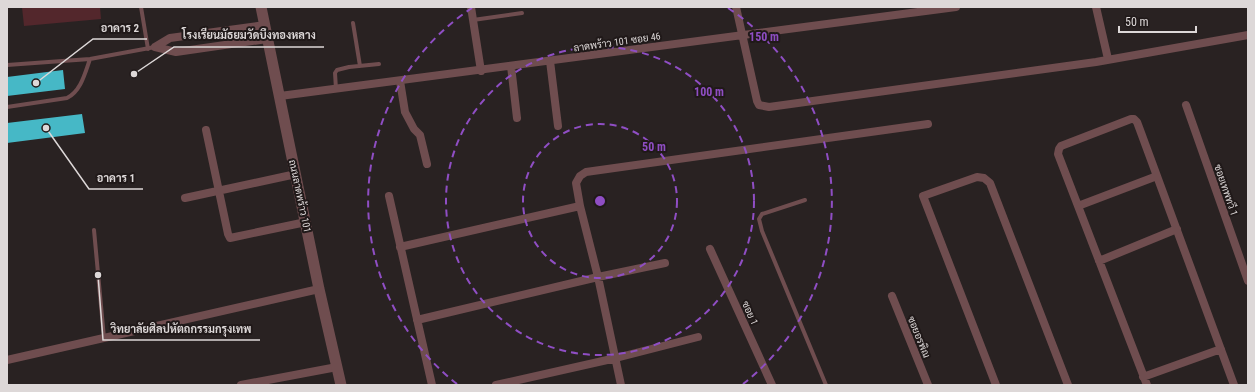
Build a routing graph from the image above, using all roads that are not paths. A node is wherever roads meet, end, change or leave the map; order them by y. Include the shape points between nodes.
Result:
1 (141, 7) edge
2 (261, 7) edge
3 (471, 7) edge
4 (736, 7) edge
5 (956, 7) edge
6 (1096, 7) edge
7 (522, 13) dead end
8 (473, 20) junction
9 (353, 23) dead end
10 (264, 25) junction
11 (742, 35) junction
12 (1248, 35) edge
13 (267, 39) junction
14 (152, 48) junction
15 (90, 59) junction
16 (1108, 59) junction
17 (550, 61) junction
18 (379, 64) dead end
19 (7, 65) edge
20 (360, 66) junction
21 (510, 66) junction
22 (481, 71) junction
23 (400, 81) junction
24 (336, 89) junction
25 (280, 96) junction
26 (1186, 105) dead end
27 (7, 107) edge
28 (517, 118) dead end
29 (928, 124) dead end
30 (558, 126) dead end
31 (206, 130) dead end
32 (427, 164) dead end
33 (296, 174) junction
34 (1157, 176) junction
35 (219, 191) junction
36 (389, 196) dead end
37 (185, 198) dead end
38 (805, 200) dead end
39 (580, 206) junction
40 (1078, 206) junction
41 (306, 222) junction
42 (94, 230) dead end
43 (1177, 230) junction
44 (400, 247) junction
45 (710, 249) dead end
46 (1099, 261) junction
47 (665, 263) dead end
48 (598, 277) junction
49 (1248, 281) edge
50 (320, 289) junction
51 (892, 296) dead end
52 (417, 320) junction
53 (698, 337) dead end
54 (104, 338) junction
55 (1221, 349) junction
56 (616, 358) junction
57 (7, 360) edge
58 (337, 366) junction
59 (1144, 377) junction
60 (240, 385) edge
61 (341, 385) edge
62 (432, 385) edge
63 (496, 385) edge
64 (621, 385) edge
65 (772, 385) edge
66 (826, 385) edge
67 (928, 385) edge
68 (996, 385) edge
69 (1068, 385) edge
70 (1147, 385) edge
71 (1234, 385) edge

1 - 14 lane
2 - 10 street, ถนนลาดพร้าว 101
3 - 8 street
4 - 11 street
5 - 11 street, ลาดพร้าว 101 ซอย 46
6 - 16 street
7 - 8 lane
8 - 22 street
9 - 20 lane
10 - 13 street, ถนนลาดพร้าว 101
10 - 14 street via 170,38
11 - 16 street via 756,101 759,105 769,108
11 - 17 street, ลาดพร้าว 101 ซอย 46
12 - 16 street
13 - 14 street via 176,52
13 - 25 street, ถนนลาดพร้าว 101
14 - 15 lane
15 - 19 lane
15 - 27 lane via 78,91 73,96
17 - 21 street, ลาดพร้าว 101 ซอย 46
17 - 30 street
18 - 20 lane
20 - 24 lane via 336,70
21 - 22 street, ลาดพร้าว 101 ซอย 46
21 - 28 street
22 - 23 street, ลาดพร้าว 101 ซอย 46
23 - 24 street, ลาดพร้าว 101 ซอย 46
23 - 32 street via 405,112 420,135
24 - 25 street, ลาดพร้าว 101 ซอย 46
25 - 33 street, ถนนลาดพร้าว 101
26 - 49 street, ซอยเทพทวี 1
29 - 39 street via 586,172 576,183
31 - 35 street
33 - 35 street
33 - 41 street, ถนนลาดพร้าว 101
34 - 40 street
34 - 40 street via 1137,122 1131,119 1059,149 1058,154
34 - 43 street
35 - 37 street
35 - 41 street via 230,238
36 - 44 street
38 - 66 lane via 762,214 758,218
39 - 44 street
39 - 48 street
40 - 46 street
41 - 50 street, ถนนลาดพร้าว 101
42 - 54 lane
43 - 46 street
43 - 55 street
44 - 52 street
45 - 65 street, ซอย 1
46 - 59 street
47 - 48 street
48 - 52 street
48 - 56 street
50 - 54 street
50 - 58 street, ถนนลาดพร้าว 101
51 - 67 street, ซอยอรพิณ
52 - 62 street
53 - 56 street
54 - 57 street
55 - 59 street
55 - 71 street
56 - 63 street
56 - 64 street
58 - 60 street
58 - 61 street, ถนนลาดพร้าว 101
59 - 70 street
68 - 69 street via 923,196 977,177 984,178 990,183

